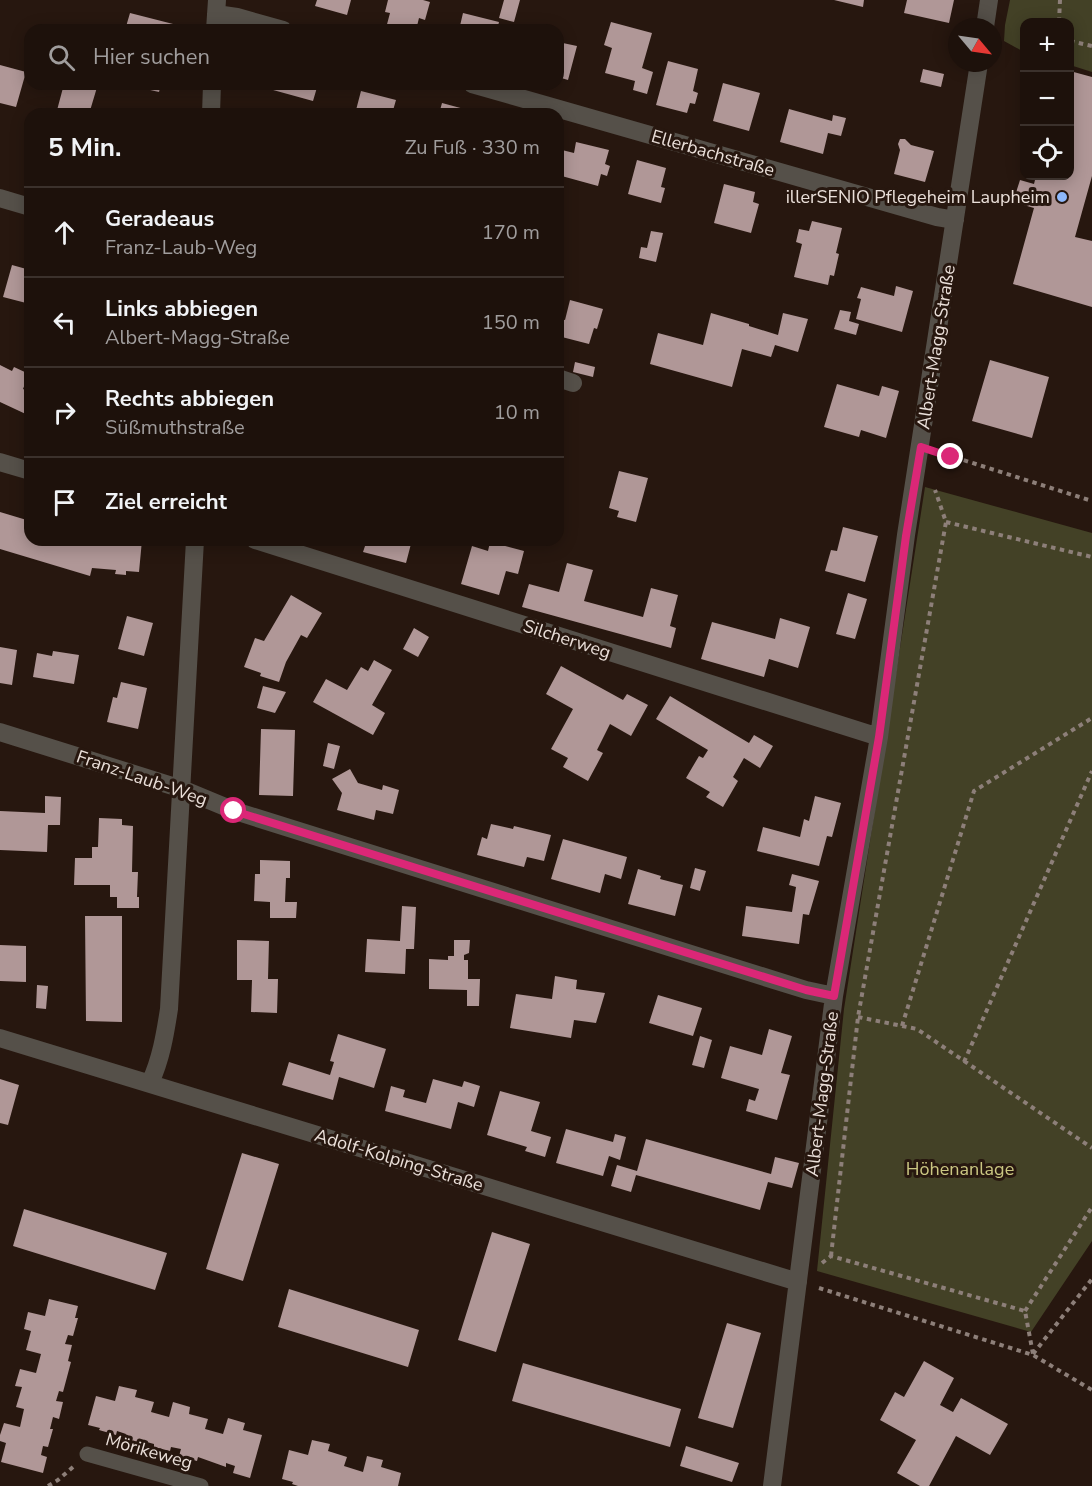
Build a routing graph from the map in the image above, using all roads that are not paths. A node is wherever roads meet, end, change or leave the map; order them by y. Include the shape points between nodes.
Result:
1 (989, 0) edge
2 (216, 15) edge
3 (986, 18) edge
4 (262, 24) edge
5 (979, 72) edge
6 (212, 90) edge
7 (492, 90) edge
8 (211, 108) edge
9 (555, 108) edge
10 (564, 111) edge
11 (0, 198) edge
12 (24, 205) edge
13 (955, 220) junction
14 (0, 462) edge
15 (24, 469) edge
16 (195, 546) edge
17 (274, 546) edge
18 (0, 732) edge
19 (879, 737) junction
20 (182, 789) junction
21 (833, 1004) junction
22 (0, 1038) edge
23 (150, 1083) junction
24 (798, 1282) junction
25 (87, 1454) road end
26 (201, 1486) edge
27 (772, 1486) edge

1 - 3 street
2 - 4 street
5 - 13 street, Albert-Magg-Straße
6 - 8 street
7 - 9 street, Ellerbachstraße
10 - 13 street, Ellerbachstraße
11 - 12 street
13 - 19 street, Albert-Magg-Straße
14 - 15 street
16 - 20 street
17 - 19 street, Silcherweg
18 - 20 street, Franz-Laub-Weg
19 - 21 street, Albert-Magg-Straße
20 - 21 street, Franz-Laub-Weg via 234,811 806,990
20 - 23 street via 169,1010
21 - 24 street, Albert-Magg-Straße
22 - 23 street, Adolf-Kolping-Straße
23 - 24 street, Adolf-Kolping-Straße
24 - 27 street, Albert-Magg-Straße
25 - 26 lane, Mörikeweg

